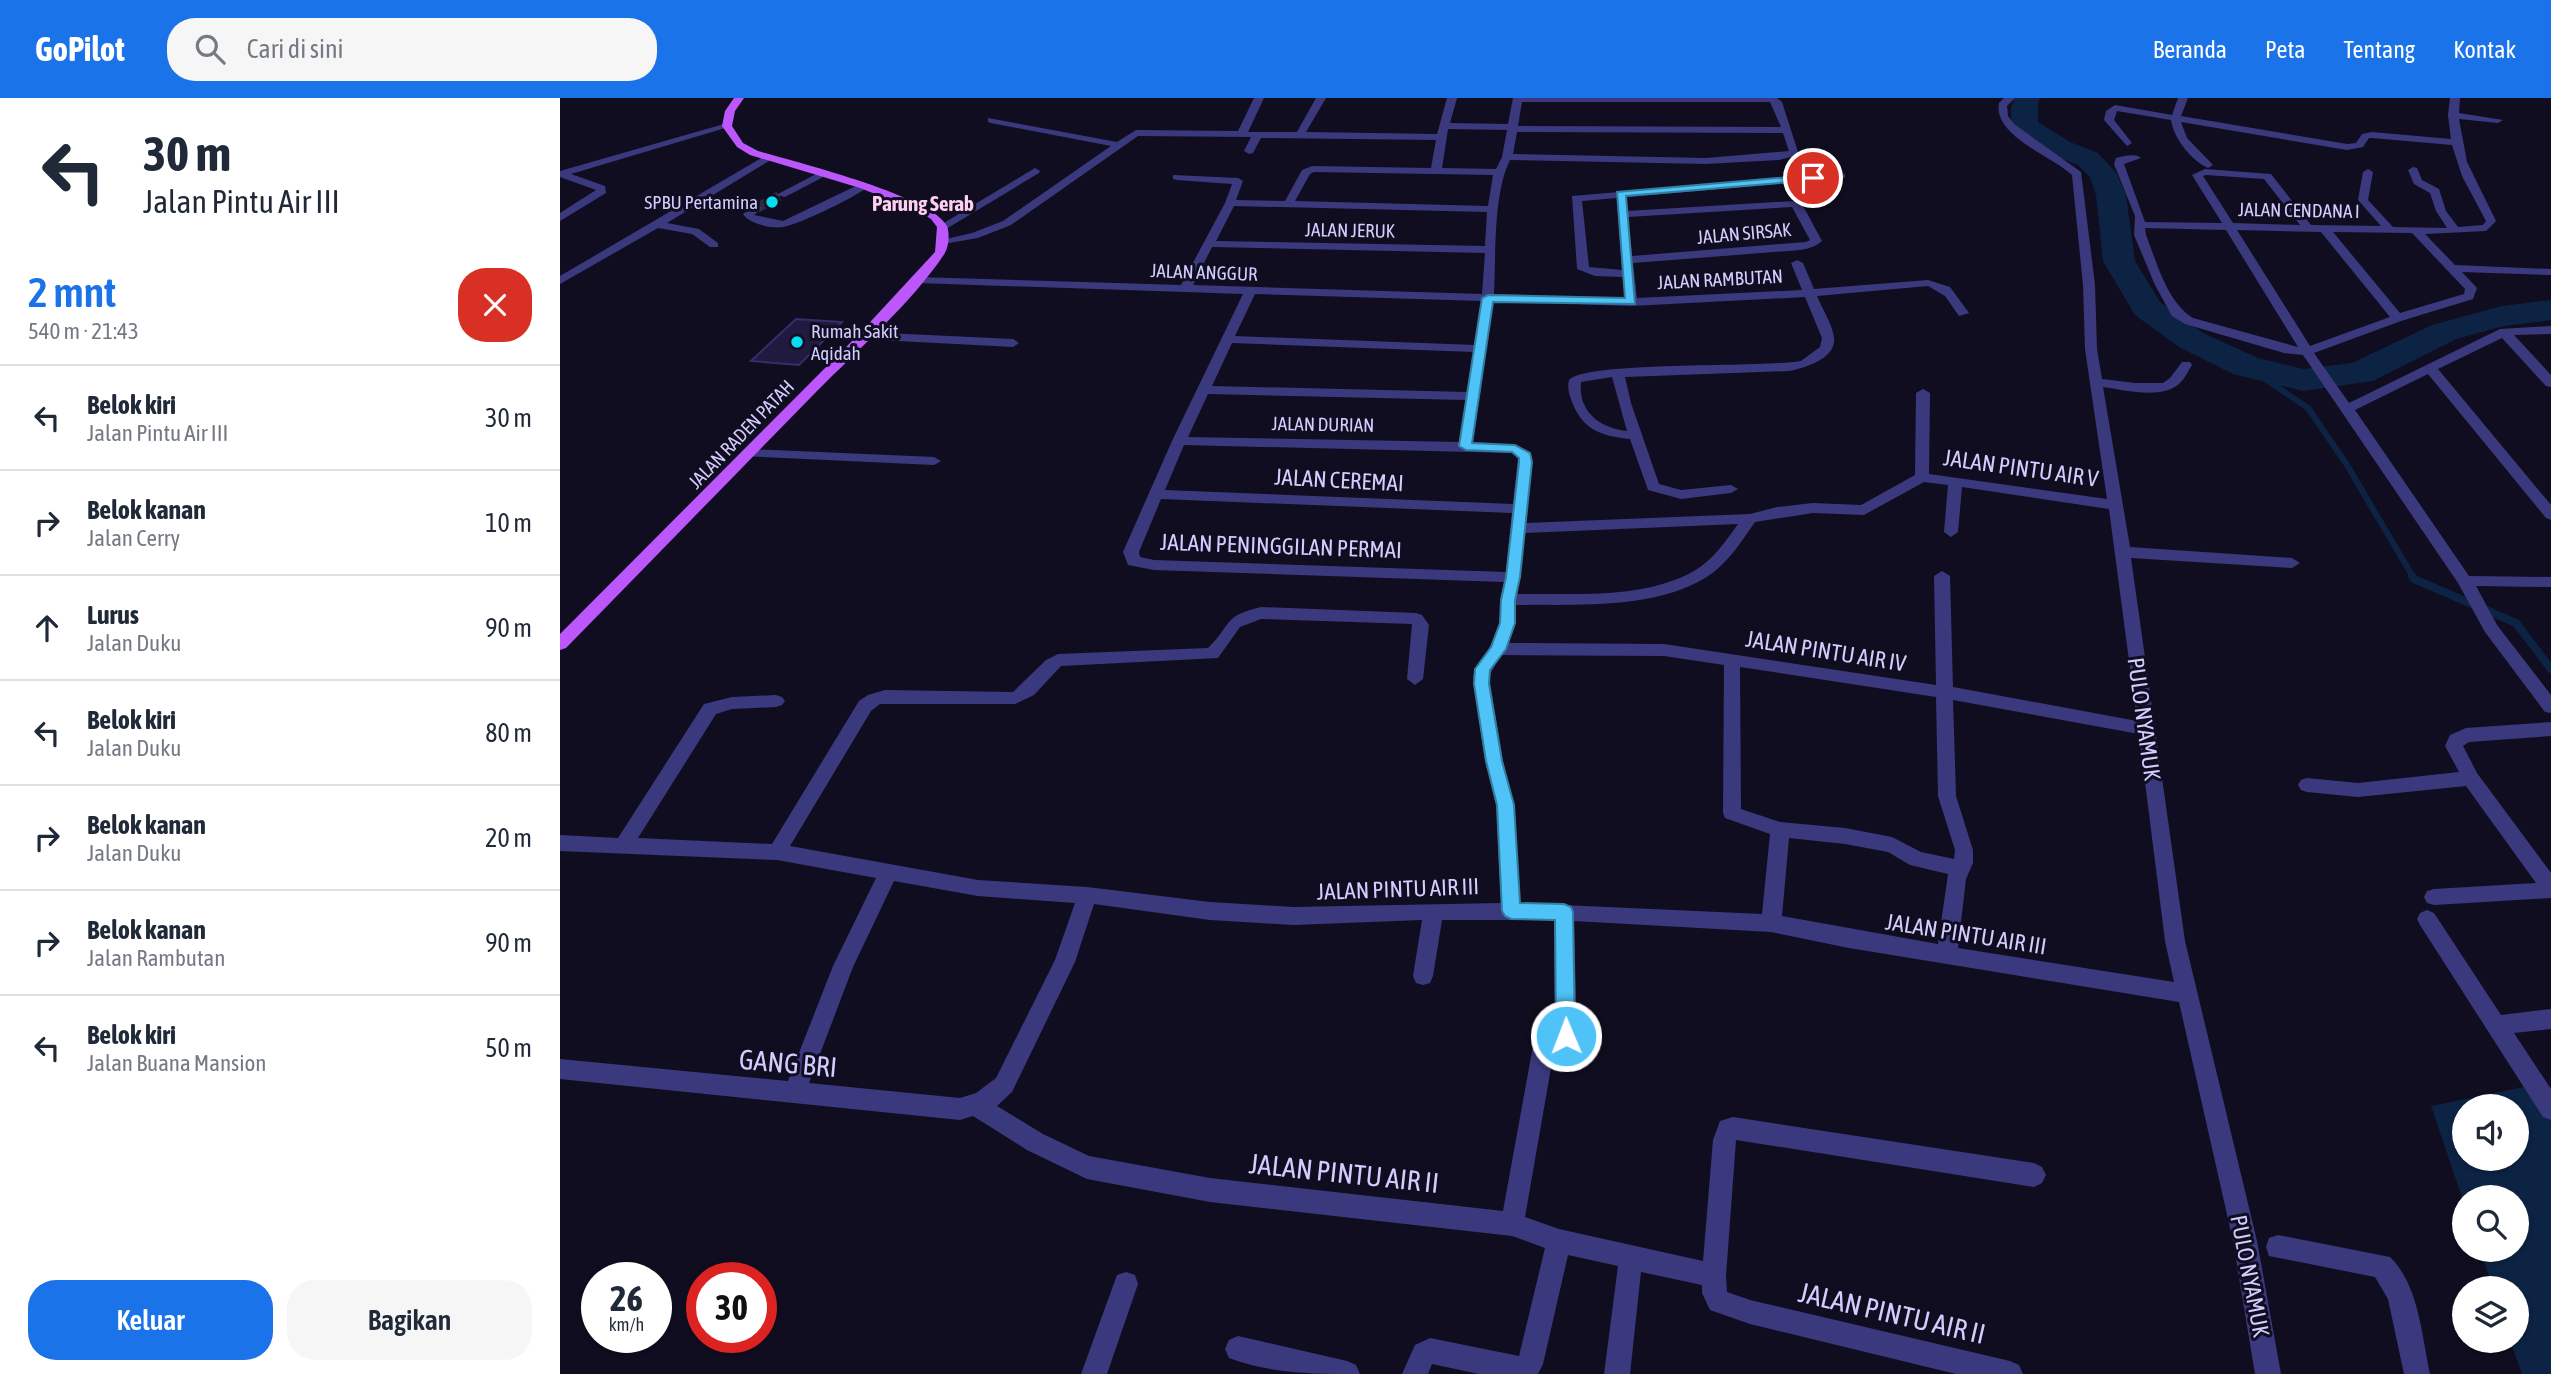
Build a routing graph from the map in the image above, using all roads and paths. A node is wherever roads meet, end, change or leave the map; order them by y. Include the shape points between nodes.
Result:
1 (739, 98) edge
2 (1259, 98) edge
3 (1321, 98) edge
4 (1452, 98) edge
5 (1650, 98) edge
6 (1660, 98) edge
7 (1766, 98) edge
8 (2010, 98) edge
9 (2183, 98) edge
10 (2455, 98) edge
11 (1518, 99) edge
12 (2453, 115) junction
13 (2176, 117) junction
14 (991, 120) dead end
15 (2498, 120) dead end
16 (1172, 124) dead end
17 (1446, 125) junction
18 (727, 126) junction
19 (1511, 128) junction
20 (1787, 130) junction
21 (1165, 132) junction
22 (1241, 135) junction
23 (1257, 135) junction
24 (1300, 135) junction
25 (1441, 137) junction
26 (2454, 142) junction
27 (2127, 143) dead end
28 (1119, 145) junction
29 (1249, 151) dead end
30 (1507, 157) junction
31 (768, 158) junction
32 (2136, 158) dead end
33 (2208, 165) dead end
34 (2413, 170) dead end
35 (1035, 171) dead end
36 (1436, 171) junction
37 (1499, 172) junction
38 (2368, 172) dead end
39 (560, 174) edge
40 (824, 174) junction
41 (1840, 176) dead end
42 (1177, 177) dead end
43 (864, 186) junction
44 (1621, 194) junction
45 (781, 195) tunnel mouth
46 (1230, 203) junction
47 (1289, 205) junction
48 (757, 208) dead end
49 (1493, 209) junction
50 (1623, 214) junction
51 (560, 218) edge
52 (654, 224) junction
53 (2142, 225) junction
54 (2229, 226) junction
55 (942, 227) junction
56 (2308, 228) junction
57 (2324, 228) junction
58 (2390, 230) junction
59 (2416, 231) junction
60 (2455, 231) junction
61 (943, 241) junction
62 (1208, 244) junction
63 (714, 245) dead end
64 (1492, 250) junction
65 (1627, 260) junction
66 (1797, 263) dead end
67 (2452, 268) junction
68 (2551, 272) edge
69 (1628, 274) junction
70 (918, 280) junction
71 (560, 281) edge
72 (1185, 289) junction
73 (1251, 292) junction
74 (1807, 292) junction
75 (1488, 298) junction
76 (1631, 302) junction
77 (1964, 313) dead end
78 (2396, 318) junction
79 (2551, 330) edge
80 (2504, 332) junction
81 (864, 336) junction
82 (1227, 339) junction
83 (1013, 343) dead end
84 (1481, 349) junction
85 (2311, 356) junction
86 (2186, 365) dead end
87 (2430, 368) junction
88 (1618, 373) junction
89 (2095, 382) junction
90 (2551, 383) edge
91 (1205, 390) junction
92 (1923, 393) dead end
93 (1474, 396) junction
94 (2347, 409) junction
95 (1635, 436) junction
96 (1179, 441) junction
97 (1466, 446) junction
98 (748, 453) junction
99 (934, 461) dead end
100 (1922, 477) junction
101 (1955, 482) junction
102 (1731, 489) dead end
103 (1156, 494) junction
104 (2116, 505) junction
105 (1520, 509) junction
106 (2551, 516) edge
107 (1756, 518) junction
108 (1518, 528) junction
109 (1951, 531) dead end
110 (2123, 552) junction
111 (2292, 564) dead end
112 (1942, 576) dead end
113 (1513, 577) junction
114 (2465, 581) junction
115 (2551, 582) edge
116 (1508, 600) junction
117 (560, 644) edge
118 (1501, 644) junction
119 (1732, 660) junction
120 (1415, 679) dead end
121 (1944, 692) junction
122 (776, 701) dead end
123 (2551, 707) edge
124 (2145, 729) junction
125 (2551, 729) edge
126 (2471, 778) junction
127 (2307, 785) dead end
128 (1780, 830) junction
129 (560, 843) edge
130 (623, 845) junction
131 (777, 852) junction
132 (1960, 869) junction
133 (889, 872) junction
134 (2551, 889) edge
135 (1087, 895) junction
136 (2434, 897) dead end
137 (1433, 911) junction
138 (1511, 911) junction
139 (1564, 912) junction
140 (2427, 919) dead end
141 (1770, 923) junction
142 (1947, 955) junction
143 (1423, 976) dead end
144 (2187, 994) junction
145 (2551, 1019) edge
146 (2497, 1025) junction
147 (560, 1069) edge
148 (794, 1093) junction
149 (977, 1106) junction
150 (2551, 1109) edge
151 (2034, 1175) dead end
152 (1511, 1224) junction
153 (1559, 1241) junction
154 (2278, 1247) dead end
155 (1631, 1257) junction
156 (1126, 1284) dead end
157 (1716, 1289) junction
158 (1238, 1349) dead end
159 (1094, 1374) edge
160 (1347, 1374) edge
161 (1415, 1374) edge
162 (1617, 1374) edge
163 (2010, 1374) edge
164 (2268, 1374) edge
165 (2417, 1374) edge

1 - 18 main road
2 - 22 street
3 - 24 street
4 - 17 street
5 - 6 street
5 - 11 street
6 - 7 street
7 - 20 street via 1777,102
8 - 89 street, PULO NYAMUK via 2001,109 2007,123 2077,174
9 - 13 street
10 - 12 street
11 - 19 street
12 - 15 street
12 - 26 street
13 - 26 street via 2347,147 2360,145 2365,136 2372,135
13 - 27 street via 2125,108 2110,111 2109,120
13 - 33 street via 2191,148
14 - 28 street
16 - 21 street
17 - 19 street
17 - 25 street
18 - 31 main road via 740,145
18 - 39 street
19 - 20 street
19 - 30 street
20 - 30 street via 1795,153 1790,157
21 - 22 street
21 - 28 street via 1136,133
22 - 23 street
23 - 24 street
23 - 29 street
24 - 25 street
25 - 36 street
26 - 60 street, JALAN CENDANA I via 2491,221 2486,228
28 - 61 street via 1007,223 974,236
30 - 37 street
31 - 40 main road
31 - 52 street
32 - 53 street via 2119,164
34 - 60 street via 2418,182 2435,191 2441,211
35 - 55 street
36 - 37 street
36 - 47 street via 1312,169
37 - 49 street
38 - 58 street via 2364,200
39 - 51 street via 601,188 601,193
40 - 43 main road
40 - 45 street
41 - 44 street
42 - 46 street via 1238,181
43 - 48 street via 785,224 748,214
43 - 55 main road via 922,209
44 - 50 street
44 - 69 street via 1579,196 1575,201 1583,269
46 - 47 street
46 - 62 street
47 - 49 street
49 - 64 street
50 - 65 street
50 - 65 street, JALAN SIRSAK via 1793,204 1816,241 1788,248
52 - 63 street via 695,230
52 - 71 street
53 - 54 street, JALAN CENDANA I
53 - 85 street via 2140,236 2161,285 2183,319
54 - 56 street, JALAN CENDANA I
54 - 56 street via 2197,175 2271,178
54 - 85 street
55 - 61 main road
56 - 57 street, JALAN CENDANA I
57 - 58 street, JALAN CENDANA I
57 - 78 street
58 - 59 street, JALAN CENDANA I
59 - 60 street, JALAN CENDANA I
59 - 67 street
61 - 70 main road, JALAN RADEN PATAH
62 - 64 street, JALAN JERUK
62 - 72 street
64 - 75 street
65 - 69 street
66 - 74 street
67 - 68 street
67 - 78 street via 2472,293
69 - 76 street
70 - 72 street, JALAN ANGGUR
70 - 81 main road, JALAN RADEN PATAH
72 - 73 street, JALAN ANGGUR
73 - 75 street, JALAN ANGGUR
73 - 82 street, JALAN PENINGGILAN PERMAI
74 - 76 street, JALAN RAMBUTAN
74 - 77 street, JALAN RAMBUTAN via 1928,283 1951,293
74 - 88 street via 1828,338 1819,356 1805,363
75 - 76 street, JALAN RAMBUTAN
75 - 84 street
78 - 85 street
79 - 80 street
80 - 87 street
80 - 90 street
81 - 83 street
81 - 98 main road, JALAN RADEN PATAH
82 - 84 street
82 - 91 street, JALAN PENINGGILAN PERMAI
84 - 93 street
85 - 94 street
86 - 89 street via 2174,382 2157,387
87 - 94 street
87 - 106 street
88 - 95 street
88 - 95 street via 1583,376 1573,386 1592,427
89 - 104 street, PULO NYAMUK
91 - 93 street
91 - 96 street, JALAN PENINGGILAN PERMAI
92 - 100 street
93 - 97 street
94 - 114 street
95 - 102 street via 1653,487 1662,493
96 - 97 street, JALAN DURIAN
96 - 103 street, JALAN PENINGGILAN PERMAI
97 - 105 street, JALAN DURIAN via 1515,449 1525,456
98 - 99 street
98 - 117 main road, JALAN RADEN PATAH
100 - 101 street, JALAN PINTU AIR V
100 - 107 street, JALAN PINTU AIR V via 1864,510 1813,508
101 - 104 street, JALAN PINTU AIR V
101 - 109 street
103 - 105 street, JALAN CEREMAI
103 - 113 street, JALAN PENINGGILAN PERMAI via 1131,552 1133,561 1141,564
104 - 110 street, PULO NYAMUK
105 - 108 street
107 - 108 street, JALAN PINTU AIR V
107 - 116 street via 1700,575 1673,586 1617,596
108 - 113 street
110 - 111 street
110 - 124 street, PULO NYAMUK
112 - 121 street
113 - 116 street
114 - 115 street
114 - 123 street via 2491,628
116 - 118 street via 1508,623
118 - 119 street, JALAN PINTU AIR IV via 1664,650
118 - 138 street via 1481,677 1506,805
119 - 121 street, JALAN PINTU AIR IV
119 - 128 street via 1732,813
120 - 131 street via 1421,625 1416,619 1261,613 1234,621 1212,654 1058,660 1024,695 1015,698 885,696 865,706
121 - 124 street, JALAN PINTU AIR IV
121 - 132 street via 1947,796 1962,838
122 - 130 street via 710,709
124 - 144 street, PULO NYAMUK via 2175,941
125 - 126 street via 2466,735 2456,740 2454,746
126 - 127 street via 2358,790
126 - 134 street
128 - 132 street via 1892,845 1917,859
128 - 141 street
129 - 130 street, JALAN PINTU AIR III
130 - 131 street, JALAN PINTU AIR III
131 - 133 street, JALAN PINTU AIR III
132 - 142 street
133 - 135 street, JALAN PINTU AIR III via 978,888
133 - 148 street via 843,966
134 - 136 street
135 - 137 street, JALAN PINTU AIR III via 1293,916
135 - 149 street via 1065,962 1004,1085
137 - 138 street, JALAN PINTU AIR III
137 - 143 street
138 - 139 street, JALAN PINTU AIR III
139 - 141 street, JALAN PINTU AIR III
139 - 152 street via 1566,1036 1546,1035
140 - 146 street
141 - 142 street, JALAN PINTU AIR III
142 - 144 street, JALAN PINTU AIR III
144 - 164 street, PULO NYAMUK via 2245,1241
145 - 146 street
146 - 150 street
147 - 148 street, GANG BRI
148 - 149 street, GANG BRI via 960,1109
149 - 152 street, JALAN PINTU AIR II via 1087,1167 1210,1190
151 - 157 street via 1728,1129
152 - 153 street, JALAN PINTU AIR II
153 - 155 street, JALAN PINTU AIR II
153 - 161 street via 1530,1364 1522,1370 1430,1351
154 - 165 street via 2388,1269 2398,1291
155 - 157 street, JALAN PINTU AIR II
155 - 162 street
156 - 159 street
157 - 163 street, JALAN PINTU AIR II via 1750,1312
158 - 160 street

